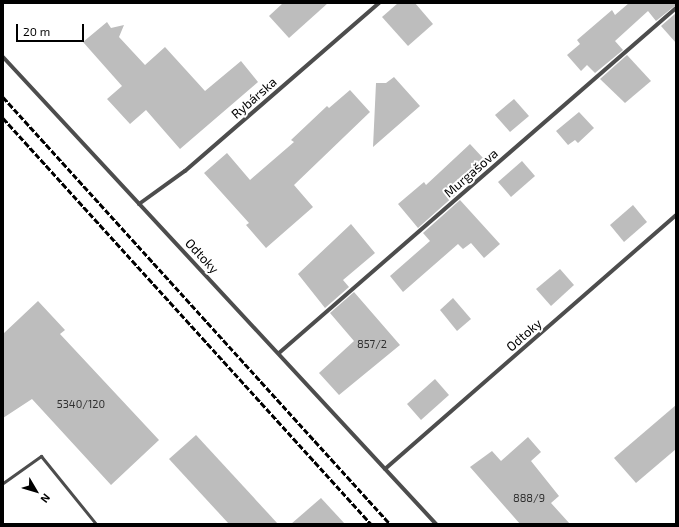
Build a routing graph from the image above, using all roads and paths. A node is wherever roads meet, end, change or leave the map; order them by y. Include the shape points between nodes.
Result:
1 (379, 3) edge
2 (676, 8) edge
3 (3, 57) edge
4 (140, 204) junction
5 (676, 215) edge
6 (279, 353) junction
7 (385, 469) junction
8 (3, 483) edge
9 (96, 524) edge
10 (436, 524) edge

1 - 4 street, Rybárska via 185,170
2 - 6 street, Murgašova
3 - 4 street, Odtoky
4 - 6 street, Odtoky
5 - 7 street, Odtoky
6 - 7 street, Odtoky
7 - 10 street, Odtoky
8 - 9 lane via 40,456

